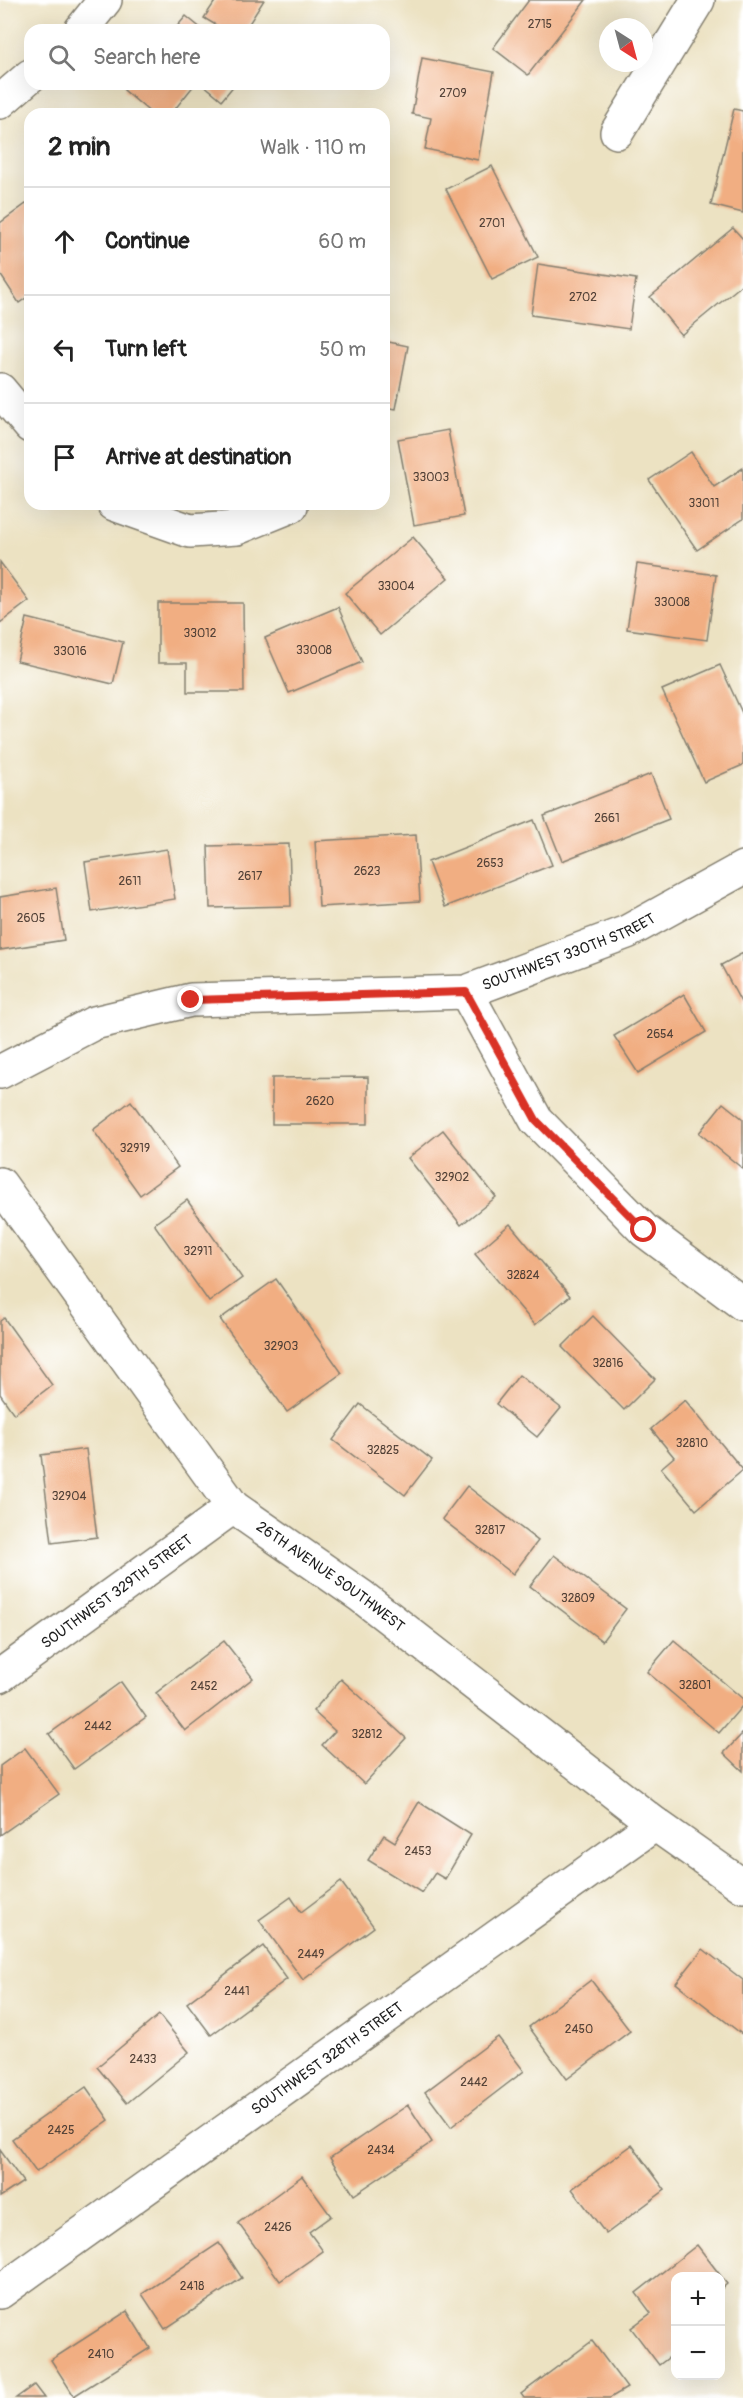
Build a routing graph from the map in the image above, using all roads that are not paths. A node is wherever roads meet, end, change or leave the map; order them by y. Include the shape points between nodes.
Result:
1 (105, 0) edge
2 (698, 0) edge
3 (86, 24) edge
4 (24, 80) edge
5 (0, 102) edge
6 (617, 132) dead end
7 (0, 390) edge
8 (24, 419) edge
9 (131, 510) edge
10 (281, 510) edge
11 (743, 868) edge
12 (466, 992) junction
13 (0, 1072) edge
14 (0, 1184) edge
15 (743, 1304) edge
16 (233, 1507) junction
17 (0, 1676) edge
18 (655, 1824) junction
19 (743, 1886) edge
20 (0, 2292) edge

1 - 3 street
2 - 6 street
4 - 5 street
7 - 8 street
9 - 10 street via 190,531 237,528
11 - 12 street, SOUTHWEST 330TH STREET via 627,932
12 - 13 street, SOUTHWEST 330TH STREET via 191,1000 94,1023
12 - 15 street via 536,1120 644,1230
14 - 16 street, 26TH AVENUE SOUTHWEST
16 - 17 street, SOUTHWEST 329TH STREET
16 - 18 street, 26TH AVENUE SOUTHWEST via 361,1596
18 - 19 street, 26TH AVENUE SOUTHWEST
18 - 20 street, SOUTHWEST 328TH STREET

